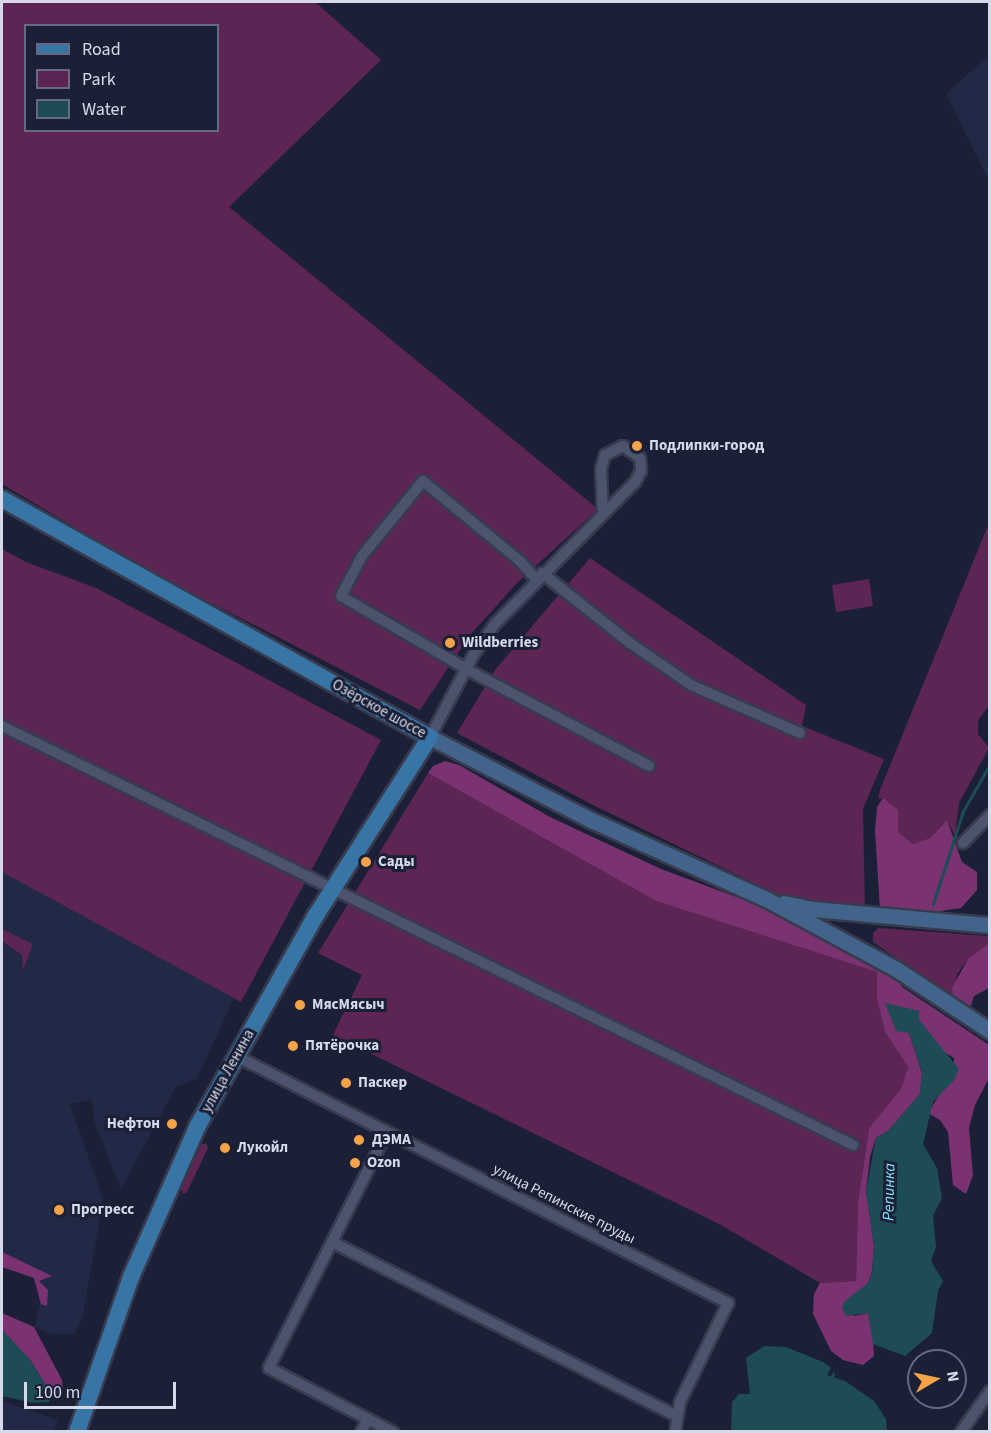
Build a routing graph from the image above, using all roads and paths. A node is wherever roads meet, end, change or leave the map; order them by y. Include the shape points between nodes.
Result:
1 (2, 499) edge
2 (603, 513) junction
3 (539, 576) junction
4 (468, 670) junction
5 (2, 726) edge
6 (800, 733) dead end
7 (430, 737) junction
8 (649, 766) dead end
9 (990, 814) edge
10 (963, 843) dead end
11 (332, 889) junction
12 (766, 899) junction
13 (990, 925) edge
14 (990, 1031) edge
15 (236, 1056) junction
16 (387, 1132) junction
17 (852, 1145) dead end
18 (332, 1242) junction
19 (990, 1391) edge
20 (676, 1416) junction
21 (368, 1419) junction
22 (77, 1431) edge
23 (361, 1431) edge
24 (393, 1431) edge
25 (675, 1431) edge
26 (961, 1431) edge

1 - 7 main road, Озёрское шоссе
2 - 2 street via 641,471 640,458 623,446 605,455 601,469
2 - 3 street
3 - 4 street via 496,623
3 - 4 street via 423,481 362,556 341,596
3 - 6 street via 691,685
4 - 7 street
4 - 8 street
5 - 11 street
7 - 11 main road, улица Ленина
7 - 12 main road, Озёрское шоссе via 591,820
9 - 10 street
11 - 15 main road, улица Ленина
11 - 17 street
12 - 13 main road via 813,909
12 - 14 main road via 896,969
15 - 16 street
15 - 22 main road, улица Ленина via 158,1210
16 - 18 street
16 - 20 street, улица Репинские пруды via 728,1303
18 - 20 street
18 - 21 street via 269,1368
19 - 26 street
20 - 25 street, улица Репинские пруды
21 - 23 street
21 - 24 street

